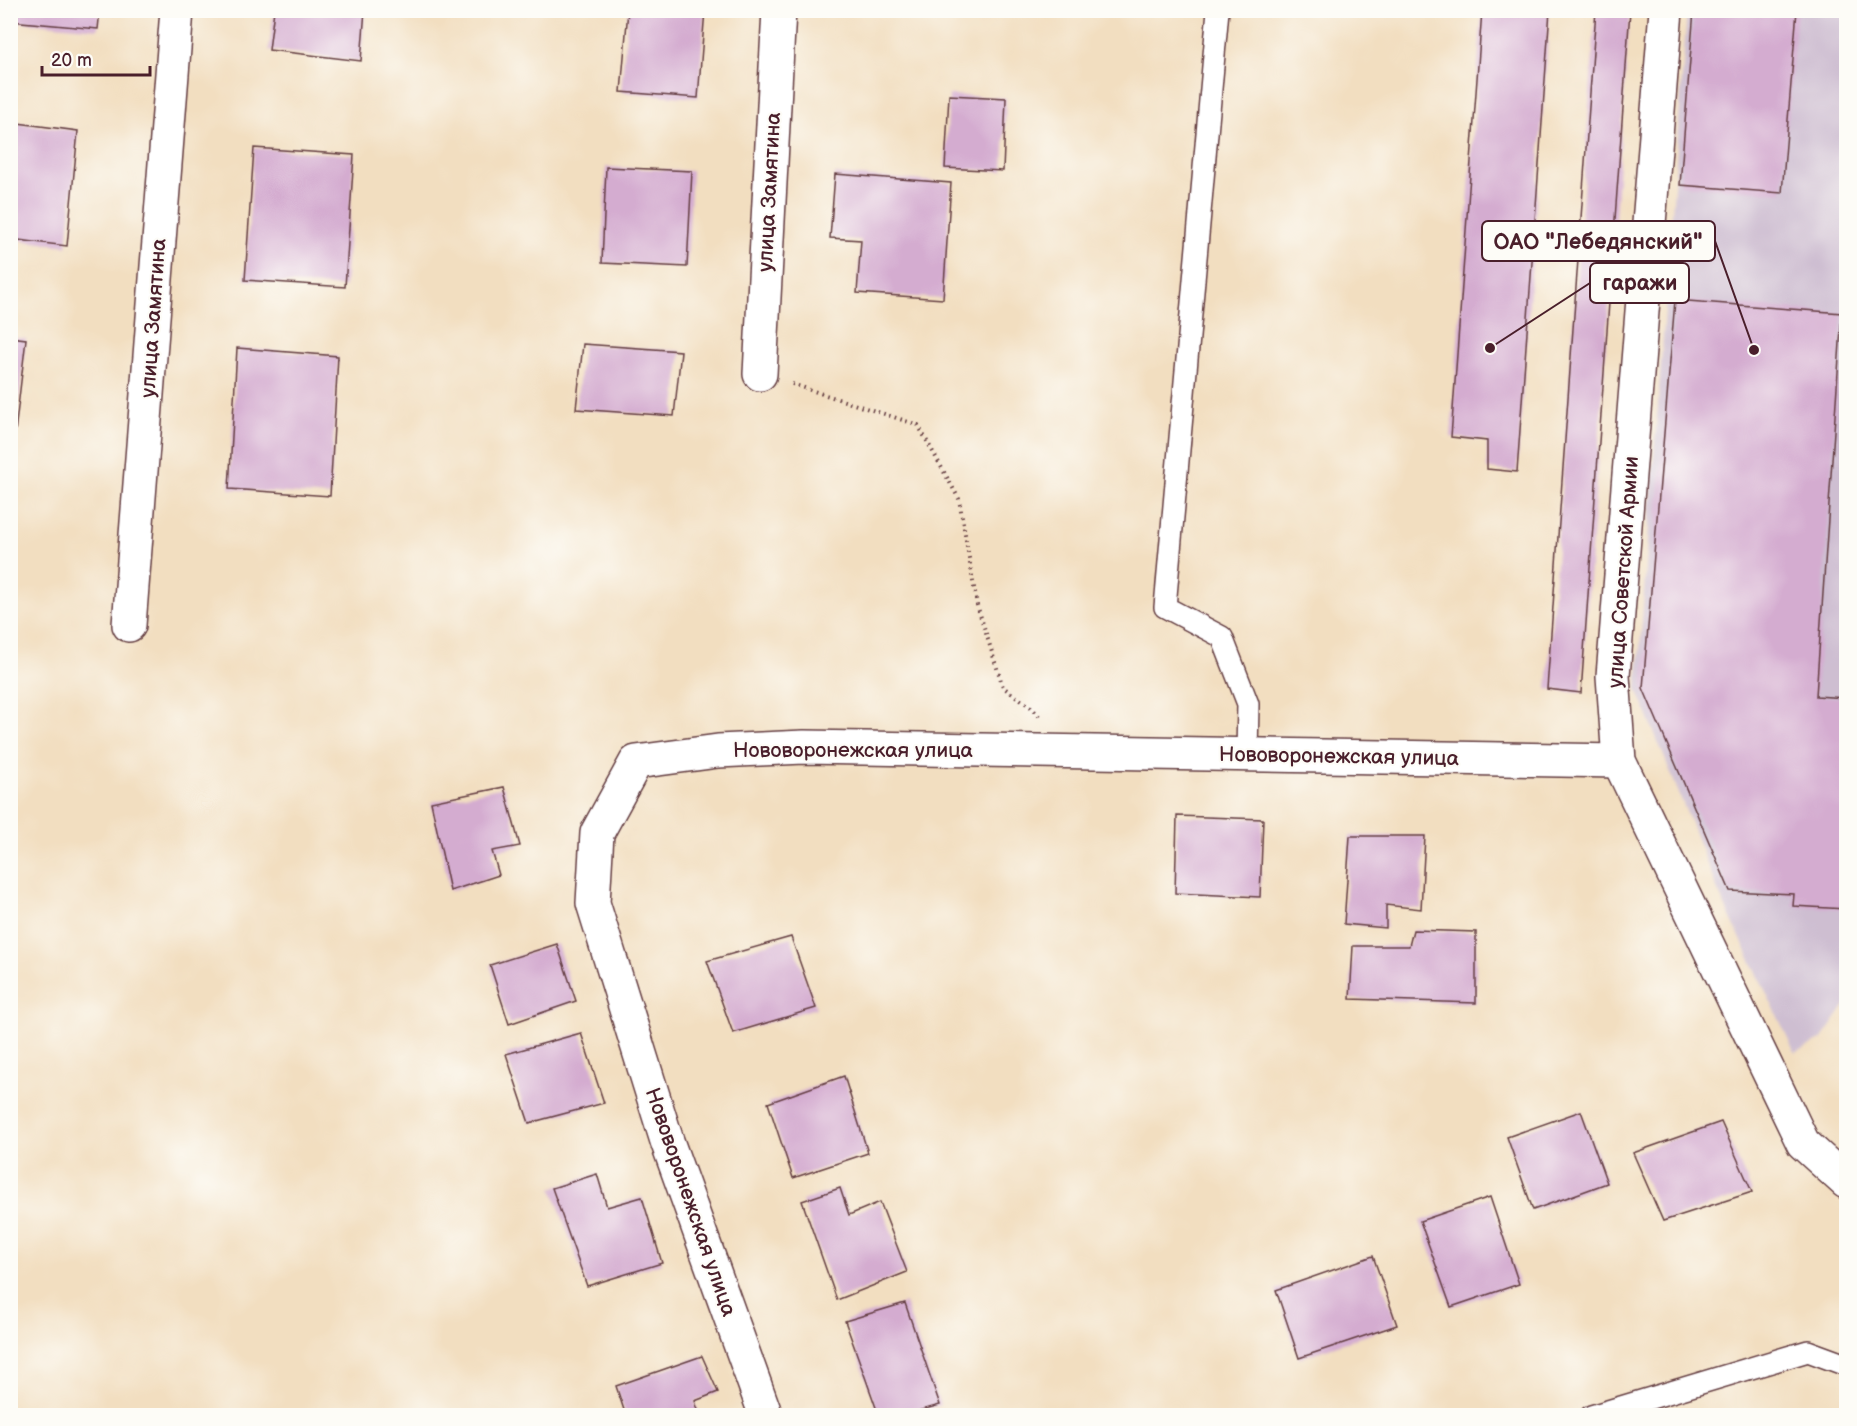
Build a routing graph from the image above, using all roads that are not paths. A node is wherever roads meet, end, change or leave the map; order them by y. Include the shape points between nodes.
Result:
1 (177, 10) edge
2 (779, 10) edge
3 (1218, 10) edge
4 (1666, 10) edge
5 (760, 374) road end
6 (129, 625) dead end
7 (1248, 754) junction
8 (1619, 761) junction
9 (1846, 1182) edge
10 (1846, 1365) edge
11 (766, 1416) edge
12 (1591, 1416) edge

1 - 6 street, улица Замятина
2 - 5 street, улица Замятина
3 - 7 lane via 1166,607 1222,637 1248,704
4 - 8 street, улица Советской Армии via 1613,676
7 - 8 street, Нововоронежская улица
7 - 11 street, Нововоронежская улица via 804,747 718,751 636,762 597,832 593,903 667,1141
8 - 9 street, улица Советской Армии via 1803,1143
10 - 12 lane via 1808,1351

